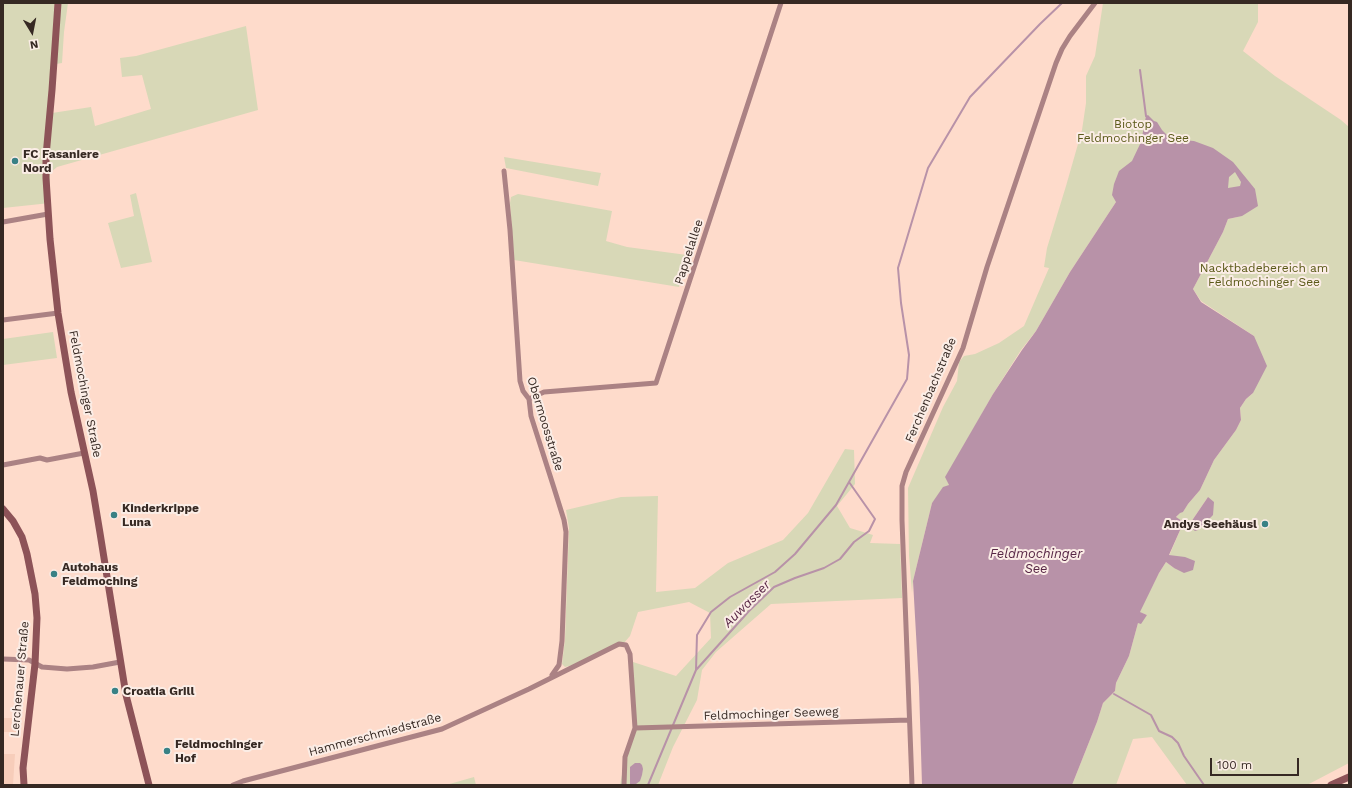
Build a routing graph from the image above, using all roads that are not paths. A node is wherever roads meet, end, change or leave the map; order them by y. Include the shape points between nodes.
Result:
1 (58, 3) edge
2 (781, 3) edge
3 (1095, 3) edge
4 (504, 171) dead end
5 (48, 214) junction
6 (3, 222) edge
7 (58, 312) junction
8 (3, 320) edge
9 (529, 399) junction
10 (84, 453) junction
11 (3, 465) edge
12 (3, 510) edge
13 (3, 659) edge
14 (120, 662) junction
15 (34, 664) junction
16 (550, 677) junction
17 (909, 720) junction
18 (635, 728) junction
19 (1349, 777) edge
20 (24, 785) edge
21 (149, 785) edge
22 (233, 785) edge
23 (624, 785) edge
24 (912, 785) edge
25 (1331, 785) edge

1 - 5 main road, Feldmochinger Straße via 46,156
2 - 9 street, Pappelallee via 656,383 544,392
3 - 17 street, Ferchenbachstraße via 1070,36 1056,63 986,267 963,348 904,478 902,520
4 - 9 street, Obermoosstraße via 520,381
5 - 6 street
5 - 7 main road, Feldmochinger Straße
7 - 8 street
7 - 10 main road, Feldmochinger Straße
9 - 16 street, Obermoosstraße via 530,416 566,532 562,641 559,665
10 - 11 street
10 - 14 main road, Feldmochinger Straße via 100,533
12 - 15 main road, Lerchenauer Straße via 22,537 32,576 36,618
13 - 15 street via 30,660
14 - 15 street via 67,669
14 - 21 main road, Feldmochinger Straße via 128,709
15 - 20 main road, Lerchenauer Straße via 23,768
16 - 18 street, Hammerschmiedstraße via 619,644 626,645 630,654
16 - 22 street, Hammerschmiedstraße via 442,729
17 - 18 street, Feldmochinger Seeweg
17 - 24 street, Ferchenbachstraße
18 - 23 street via 625,757
19 - 25 main road

